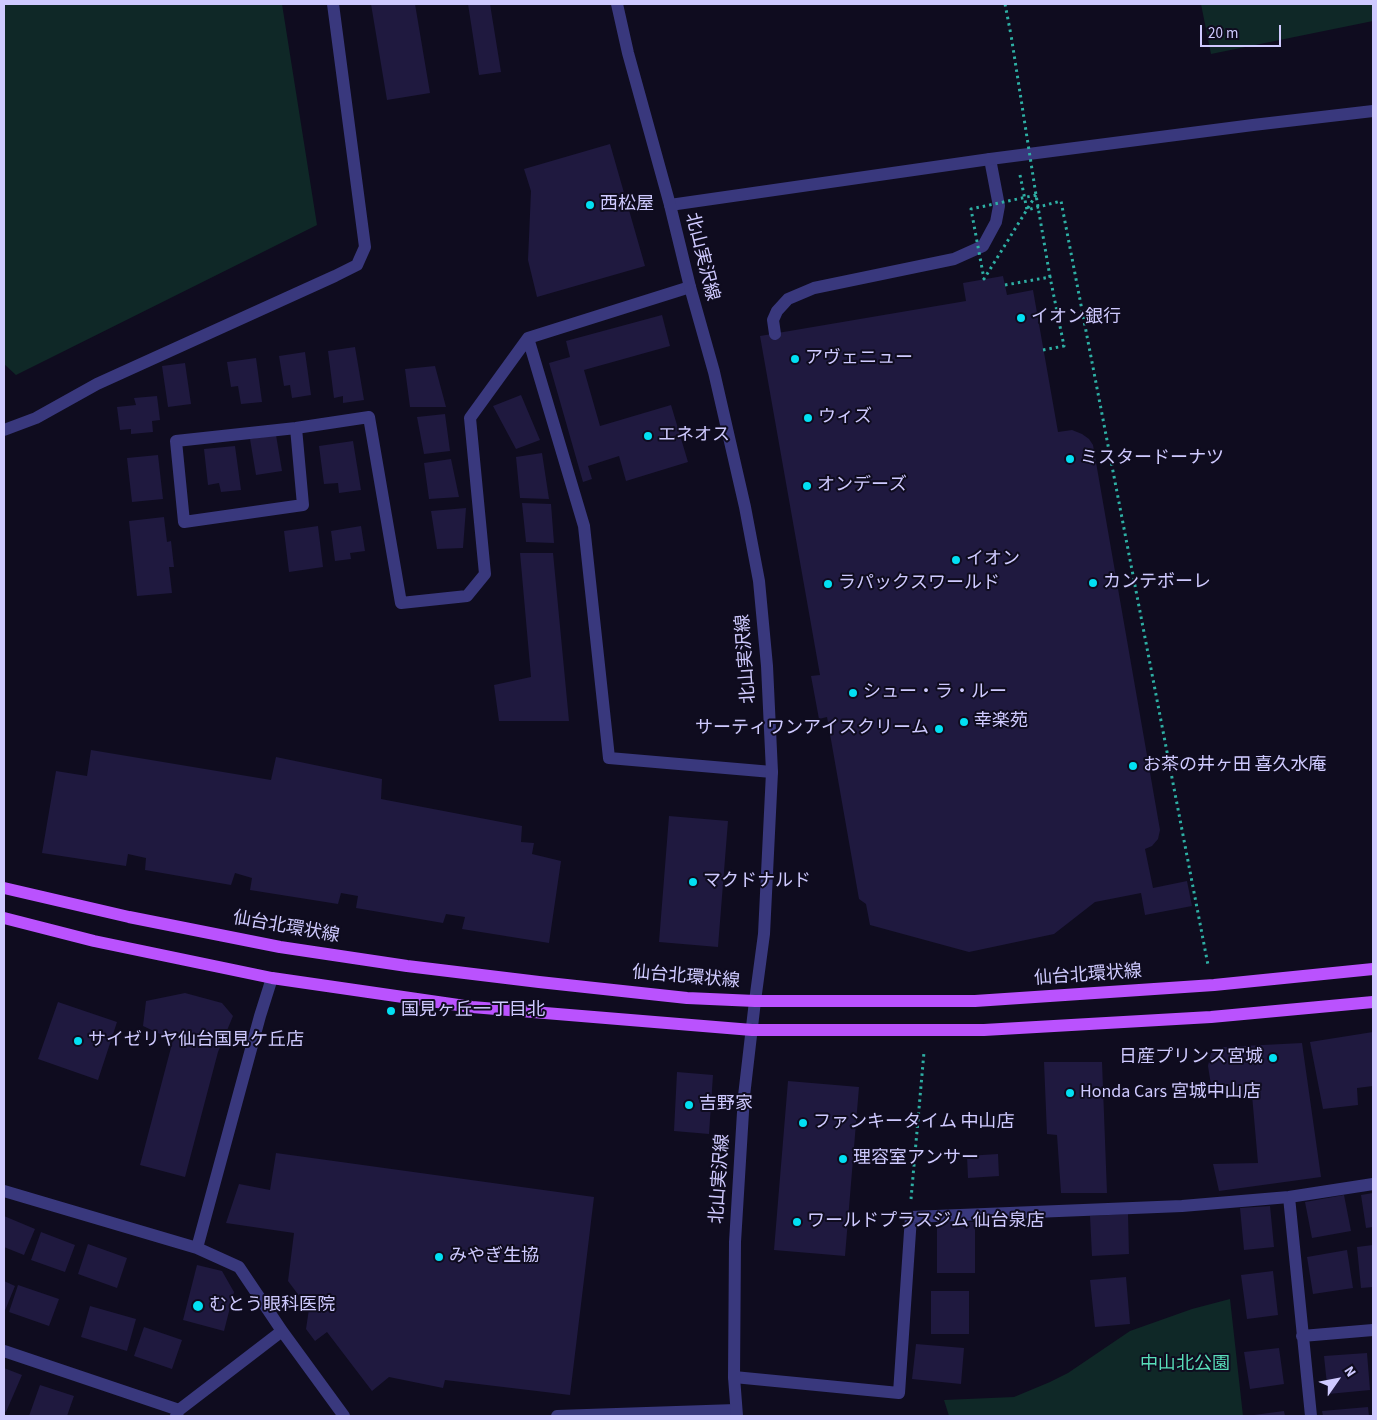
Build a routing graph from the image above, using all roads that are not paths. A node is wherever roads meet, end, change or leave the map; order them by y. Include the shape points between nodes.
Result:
1 (333, 4) edge
2 (617, 4) edge
3 (1373, 111) edge
4 (990, 160) junction
5 (670, 205) junction
6 (690, 287) junction
7 (775, 334) dead end
8 (528, 338) junction
9 (296, 428) junction
10 (4, 430) edge
11 (772, 772) junction
12 (4, 888) edge
13 (4, 918) edge
14 (1373, 969) edge
15 (272, 978) junction
16 (755, 1001) junction
17 (1373, 1002) edge
18 (752, 1030) junction
19 (1373, 1184) edge
20 (4, 1190) edge
21 (1289, 1197) junction
22 (197, 1248) junction
23 (1373, 1330) edge
24 (282, 1331) junction
25 (1302, 1336) junction
26 (4, 1351) edge
27 (734, 1377) junction
28 (177, 1413) edge
29 (736, 1413) edge
30 (344, 1416) edge
31 (557, 1416) edge
32 (1311, 1416) edge

1 - 10 street via 365,247 357,265 97,384 36,418
2 - 5 street, 北山実沢線
3 - 4 street
4 - 5 street
4 - 7 street via 999,206 996,222 983,246 954,259 814,288 788,299 777,311 773,320
5 - 6 street, 北山実沢線
6 - 8 street
6 - 11 street, 北山実沢線 via 719,391 759,581
8 - 9 street via 470,418 485,574 467,596 401,603 369,417
8 - 11 street via 584,526 609,758
9 - 9 street via 176,441 184,522 303,505
11 - 16 street, 北山実沢線 via 764,934
12 - 16 main road, 仙台北環状線 via 280,947 539,982 687,998
13 - 15 main road via 94,941
14 - 16 main road, 仙台北環状線 via 1214,985 975,1001
15 - 18 main road via 472,1007
15 - 22 street
16 - 18 street, 北山実沢線
17 - 18 main road via 1211,1017 984,1030
18 - 27 street, 北山実沢線 via 744,1096 735,1242
19 - 21 street
20 - 22 street
21 - 25 street
21 - 27 street via 1182,1206 911,1217 899,1393
22 - 24 street via 239,1267
23 - 25 street
24 - 28 street
24 - 30 street
25 - 32 street
26 - 28 street
27 - 29 street, 北山実沢線
29 - 31 street

